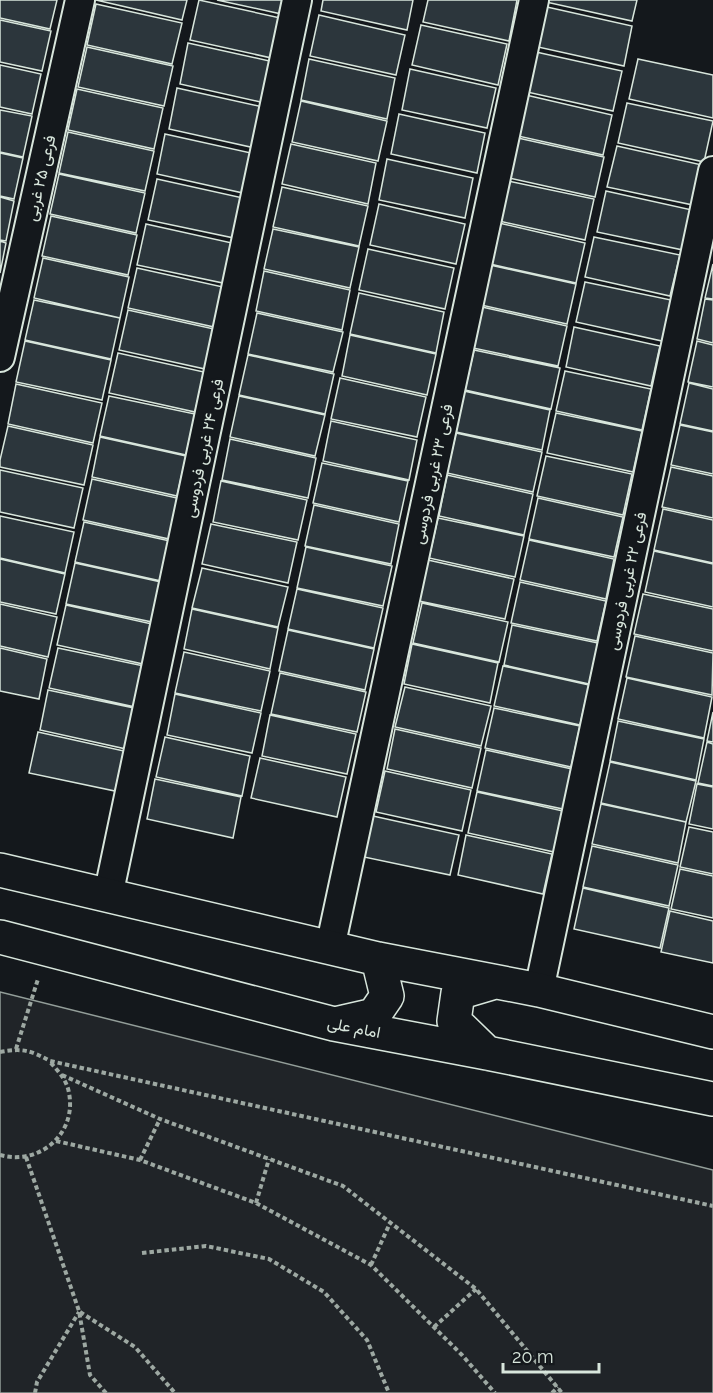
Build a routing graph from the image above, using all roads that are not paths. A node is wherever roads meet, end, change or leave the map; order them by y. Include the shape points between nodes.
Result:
1 (81, 0) edge
2 (297, 0) edge
3 (534, 0) edge
4 (713, 171) edge
5 (0, 357) edge
6 (0, 870) edge
7 (108, 896) junction
8 (0, 937) edge
9 (330, 948) junction
10 (378, 959) junction
11 (495, 982) junction
12 (539, 990) junction
13 (334, 1024) junction
14 (713, 1032) edge
15 (487, 1053) junction
16 (713, 1099) edge

1 - 5 street, فرعی ۲۵ غربی
2 - 7 street, فرعی ۲۴ غربی فردوسی
3 - 9 street, فرعی ۲۳ غربی فردوسی
4 - 12 street, فرعی ۲۲ غربی فردوسی
6 - 7 main road
7 - 9 main road
8 - 13 main road, امام علی
9 - 10 main road
10 - 11 main road
10 - 13 main road via 387,996 374,1015
11 - 12 main road
11 - 15 main road via 458,993 454,1021
12 - 14 main road
13 - 15 main road, امام علی
15 - 16 main road, امام علی

